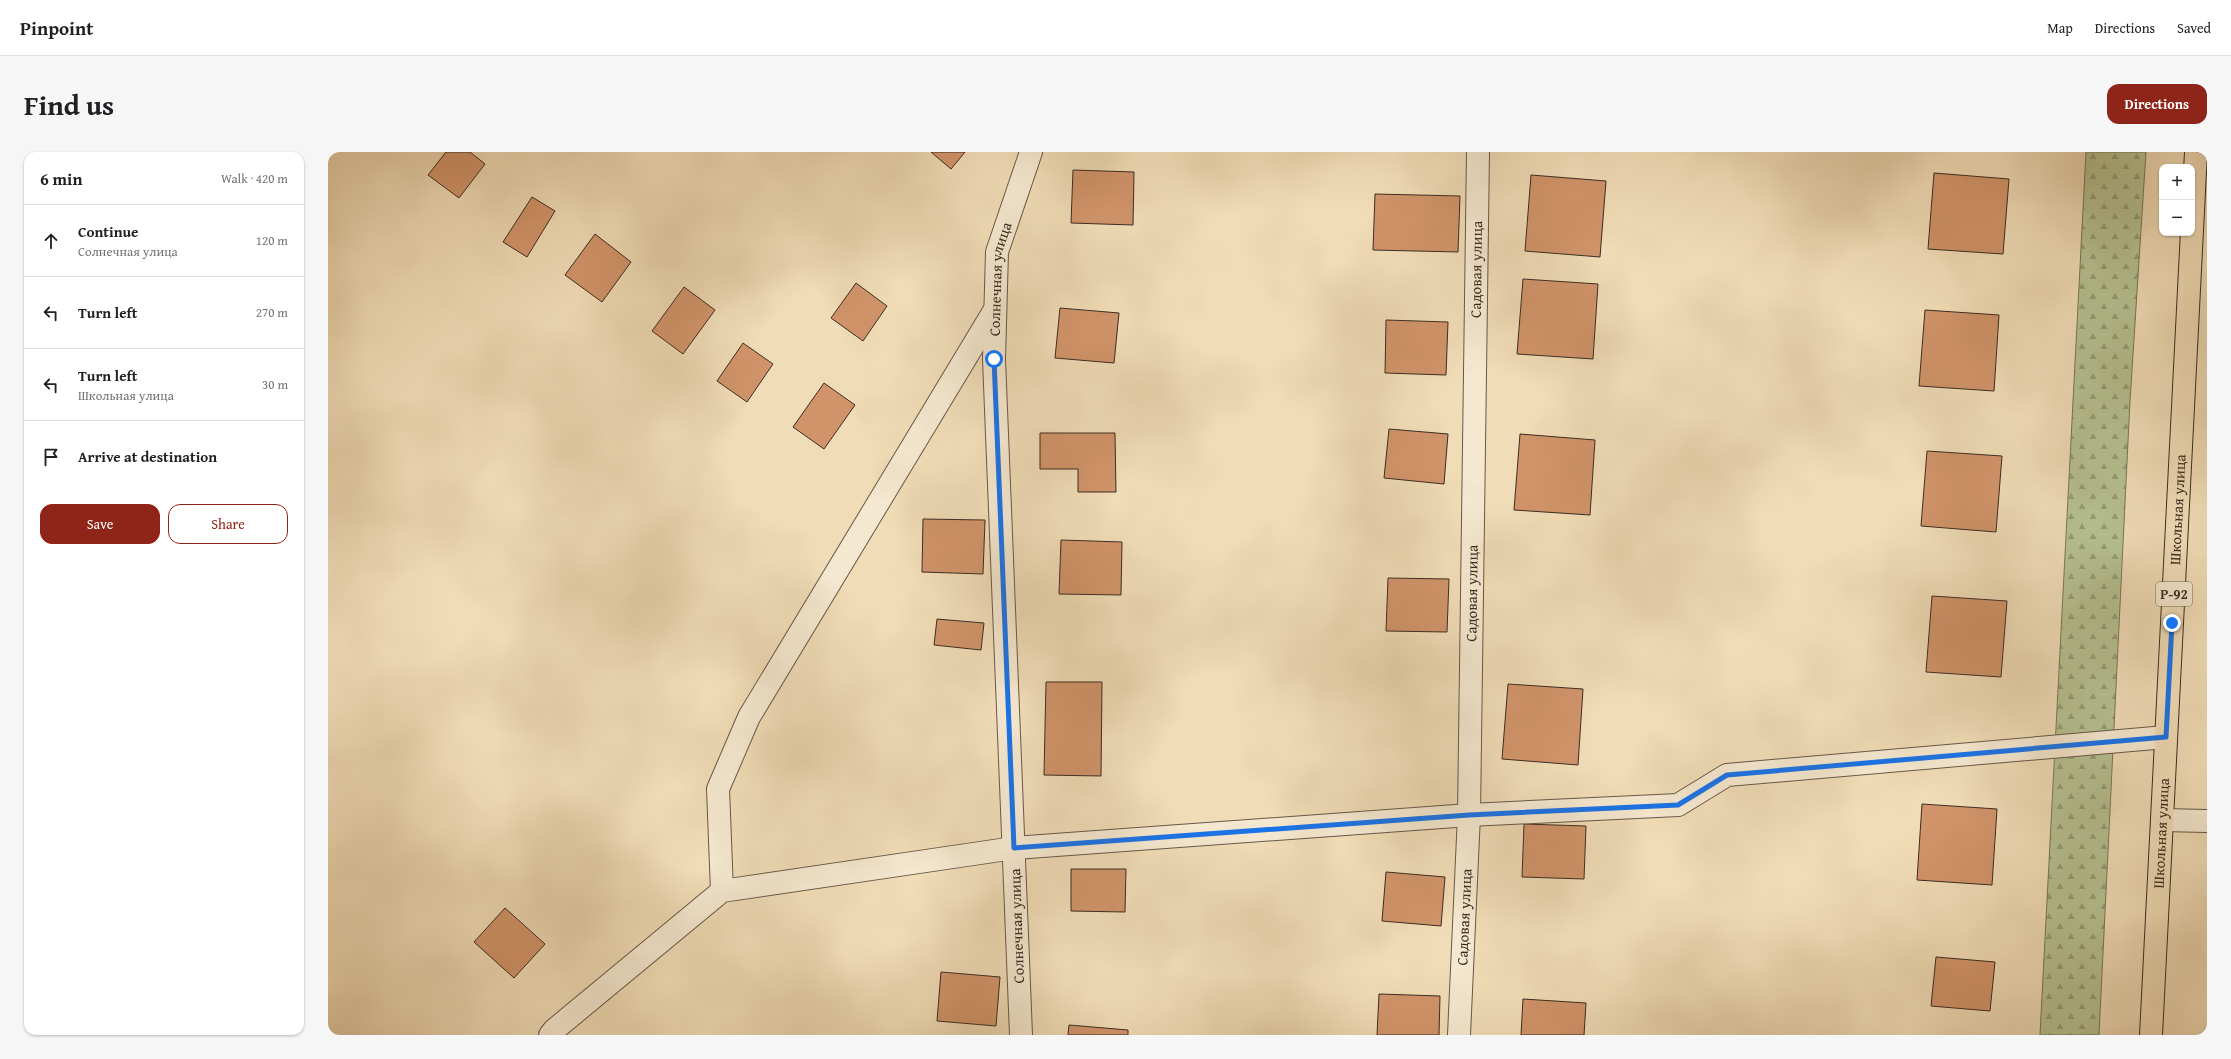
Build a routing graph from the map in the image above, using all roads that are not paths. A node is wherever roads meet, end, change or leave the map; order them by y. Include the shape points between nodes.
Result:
1 (1031, 152) edge
2 (1478, 152) edge
3 (2196, 152) edge
4 (995, 309) junction
5 (2166, 737) junction
6 (1469, 815) junction
7 (2162, 820) junction
8 (2207, 821) edge
9 (1014, 848) junction
10 (722, 891) junction
11 (550, 1035) edge
12 (1020, 1035) edge
13 (1459, 1035) edge
14 (2151, 1035) edge

1 - 4 street, Солнечная улица via 997,252
2 - 6 street, Садовая улица
3 - 5 main road, Школьная улица / Р-92
4 - 9 street, Солнечная улица via 994,359
4 - 10 street via 749,717 718,788
5 - 6 street via 1727,775 1678,805
5 - 7 main road, Школьная улица / Р-92
6 - 9 street
6 - 13 street, Садовая улица
7 - 8 street
7 - 14 main road, Школьная улица / Р-92
9 - 10 street
9 - 12 street, Солнечная улица
10 - 11 street

